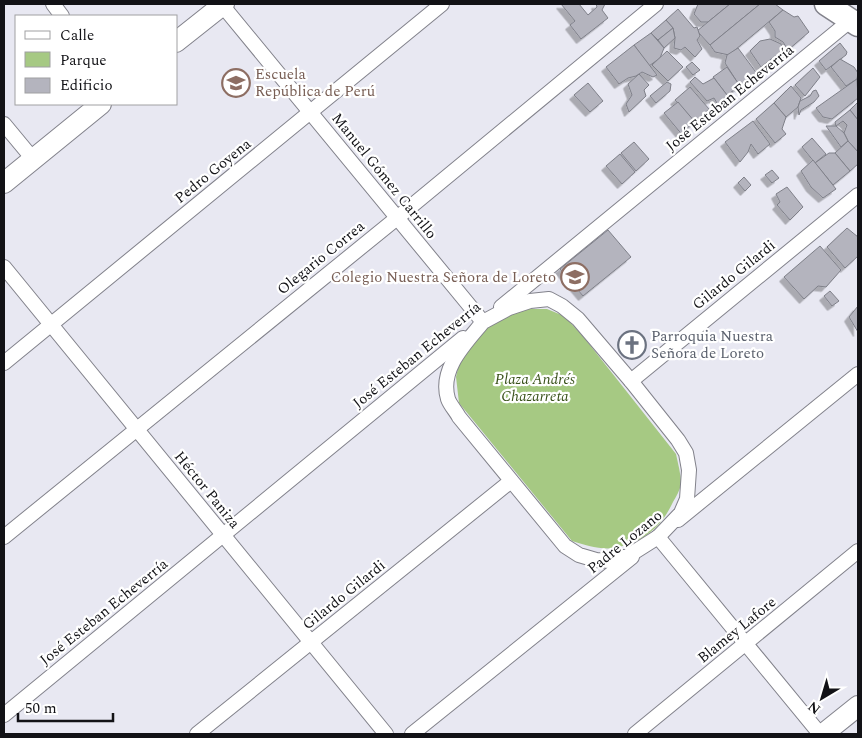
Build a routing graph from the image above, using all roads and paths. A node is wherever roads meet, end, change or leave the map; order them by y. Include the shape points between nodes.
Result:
1 (53, 4) edge
2 (223, 4) edge
3 (442, 4) edge
4 (656, 4) edge
5 (826, 4) edge
6 (61, 15) edge
7 (855, 23) edge
8 (178, 40) edge
9 (100, 105) edge
10 (310, 112) junction
11 (4, 124) edge
12 (33, 159) junction
13 (4, 183) edge
14 (858, 194) edge
15 (397, 218) junction
16 (4, 267) edge
17 (482, 322) junction
18 (51, 324) junction
19 (4, 363) edge
20 (858, 374) edge
21 (631, 381) junction
22 (136, 430) junction
23 (511, 481) junction
24 (223, 535) junction
25 (4, 537) edge
26 (658, 537) junction
27 (858, 552) edge
28 (311, 643) junction
29 (746, 644) junction
30 (858, 706) edge
31 (4, 715) edge
32 (198, 734) edge
33 (386, 734) edge
34 (412, 734) edge
35 (636, 734) edge
36 (822, 734) edge

1 - 6 street
2 - 8 street
2 - 10 street, Manuel Gómez Carrillo
3 - 10 street, Pedro Goyena
4 - 15 street, Olegario Correa
5 - 7 main road
7 - 17 street, José Esteban Echeverría
9 - 12 street
10 - 15 street, Manuel Gómez Carrillo
10 - 18 street, Pedro Goyena
11 - 12 street
12 - 13 street
14 - 21 street, Gilardo Gilardi
15 - 17 street, Manuel Gómez Carrillo
15 - 22 street, Olegario Correa
16 - 18 street, Héctor Paniza
17 - 21 street via 530,300 549,299 578,319
17 - 23 street via 450,368 448,400
17 - 24 street, José Esteban Echeverría
18 - 19 street, Pedro Goyena
18 - 22 street, Héctor Paniza
20 - 26 street, Padre Lozano
21 - 26 street via 678,440 686,453 689,470 686,499 680,513
22 - 24 street, Héctor Paniza
22 - 25 street, Olegario Correa
23 - 26 street via 565,546 579,555 610,561 628,556
23 - 28 street, Gilardo Gilardi
24 - 28 street, Héctor Paniza
24 - 31 street, José Esteban Echeverría
26 - 29 street
26 - 34 street, Padre Lozano
27 - 29 street, Blamey Lafore
28 - 32 street, Gilardo Gilardi
28 - 33 street, Héctor Paniza
29 - 35 street, Blamey Lafore
29 - 36 street
30 - 36 street

